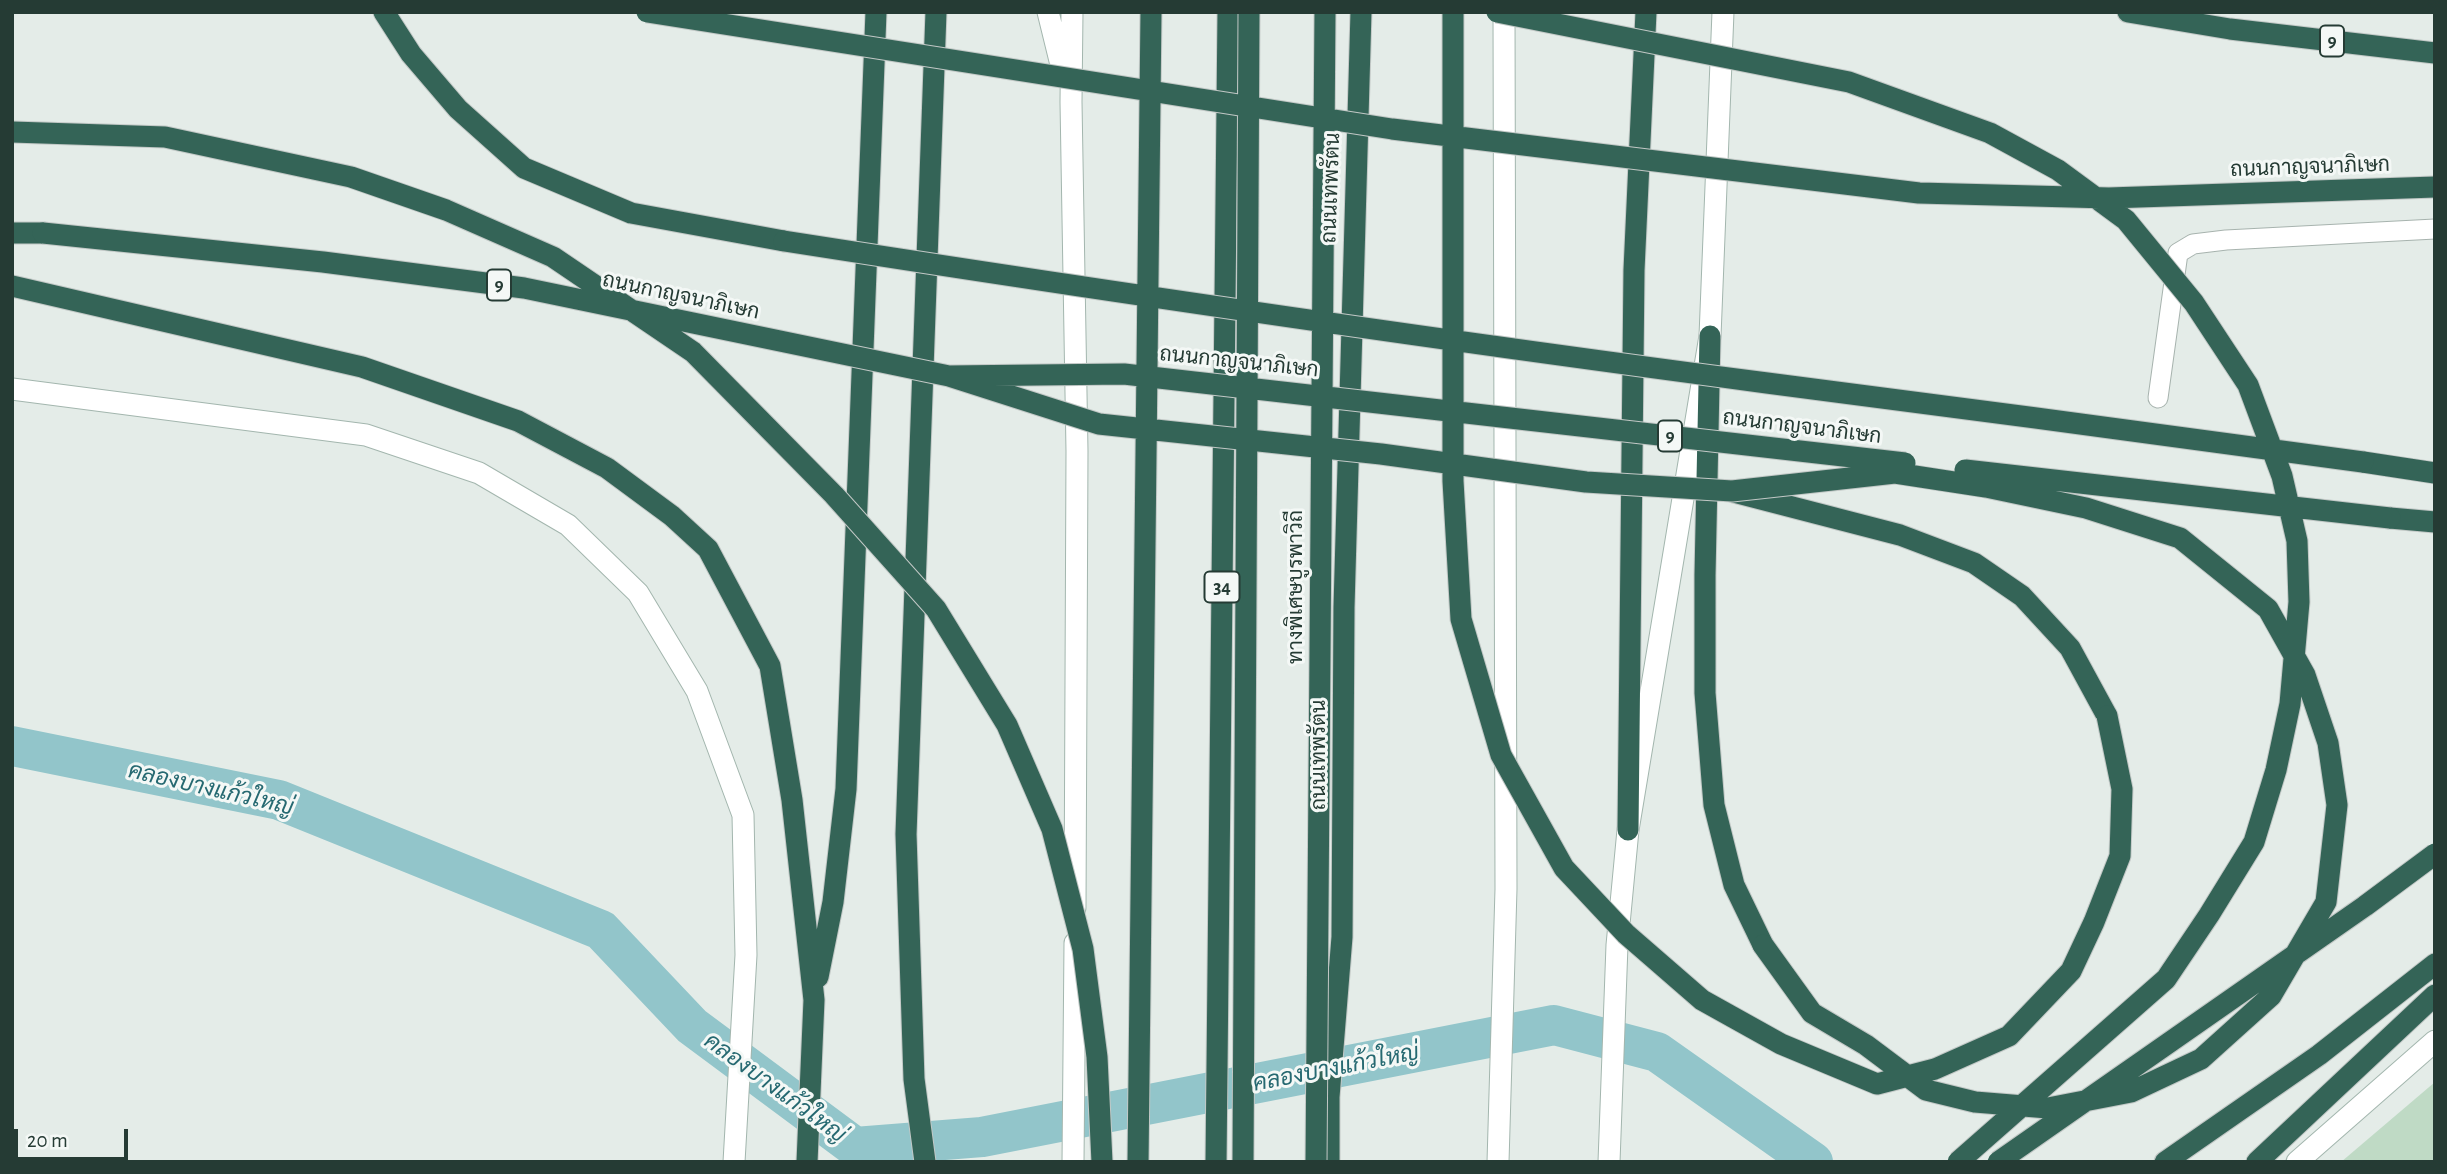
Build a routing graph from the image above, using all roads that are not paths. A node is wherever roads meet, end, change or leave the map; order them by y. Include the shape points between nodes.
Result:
1 (384, 12) edge
2 (647, 12) edge
3 (876, 12) edge
4 (936, 12) edge
5 (1048, 12) edge
6 (1072, 12) edge
7 (1151, 12) edge
8 (1228, 12) edge
9 (1249, 12) edge
10 (1325, 12) edge
11 (1361, 12) edge
12 (1453, 12) edge
13 (1497, 12) edge
14 (1504, 12) edge
15 (1646, 12) edge
16 (1723, 12) edge
17 (2128, 12) edge
18 (2435, 53) edge
19 (1070, 102) junction
20 (12, 132) edge
21 (2435, 187) edge
22 (2435, 229) edge
23 (12, 233) edge
24 (12, 286) edge
25 (1710, 336) junction
26 (949, 376) junction
27 (12, 388) edge
28 (2158, 398) dead end
29 (2435, 473) edge
30 (1732, 491) junction
31 (2435, 522) edge
32 (1628, 830) junction
33 (2435, 854) edge
34 (2435, 964) edge
35 (2435, 995) edge
36 (814, 1000) junction
37 (2435, 1041) edge
38 (734, 1157) edge
39 (807, 1162) edge
40 (925, 1162) edge
41 (1073, 1162) edge
42 (1101, 1162) edge
43 (1138, 1162) edge
44 (1216, 1162) edge
45 (1243, 1162) edge
46 (1316, 1162) edge
47 (1329, 1162) edge
48 (1499, 1162) edge
49 (1609, 1162) edge
50 (1958, 1162) edge
51 (1998, 1162) edge
52 (2165, 1162) edge
53 (2257, 1162) edge
54 (2297, 1162) edge

1 - 29 highway, bridge via 411,54 458,109 524,168 631,213 1049,282
2 - 21 highway, ถนนกาญจนาภิเษก, bridge via 1392,129 1919,193 2109,198
3 - 36 highway via 846,789 833,902
4 - 40 highway via 906,834 915,1079
5 - 19 main road
6 - 19 main road
7 - 43 highway, bridge
8 - 44 highway, 34
9 - 45 highway, bridge
10 - 46 highway, ทางพิเศษบูรพาวิถี, bridge
11 - 47 highway, ถนนเทพรัตน via 1344,607 1342,937 1329,1097
12 - 30 highway, bridge via 1453,481 1461,619 1502,755 1564,868 1626,933 1702,1000 1781,1044 1877,1084 1935,1069 2009,1036 2071,971 2120,856 2122,789 2107,716 2070,648 2022,596 1974,563 1899,535
13 - 50 highway, bridge via 1849,82 1990,133 2058,170 2126,220 2194,303 2248,385 2282,476 2297,541 2299,602 2291,704 2254,842 2166,979
14 - 48 main road via 1506,889
15 - 32 highway via 1634,270
16 - 25 main road
17 - 18 highway, 9
19 - 41 main road via 1077,451
20 - 42 highway, bridge via 165,137 351,177 446,210 553,257 693,352 834,495 936,609 1007,725 1052,830 1083,949 1097,1057
22 - 28 lane via 2240,239 2193,244 2178,253
23 - 26 highway, ถนนกาญจนาภิเษก / 9, bridge via 323,262 524,288
24 - 36 highway via 362,367 479,407 518,421 607,468 672,516 708,549 770,666 792,800
25 - 30 highway, bridge via 1704,575 1705,680 1714,805 1734,885 1763,946 1812,1013 1866,1045 1926,1090 1975,1102 2048,1108 2132,1092 2201,1059 2271,996 2326,902 2337,805 2328,744 2305,675 2267,609 2180,538 2086,508 1895,473
25 - 32 main road
26 - 30 highway, bridge via 1099,424 1381,454 1586,482
26 - 31 highway, ถนนกาญจนาภิเษก / 9, bridge via 1124,374
27 - 38 main road via 366,435 479,473 568,525 638,593 697,691 743,814 746,955
32 - 49 main road via 1617,945
33 - 51 highway, bridge
34 - 52 highway via 2319,1055
35 - 53 highway
36 - 39 highway
37 - 54 main road

